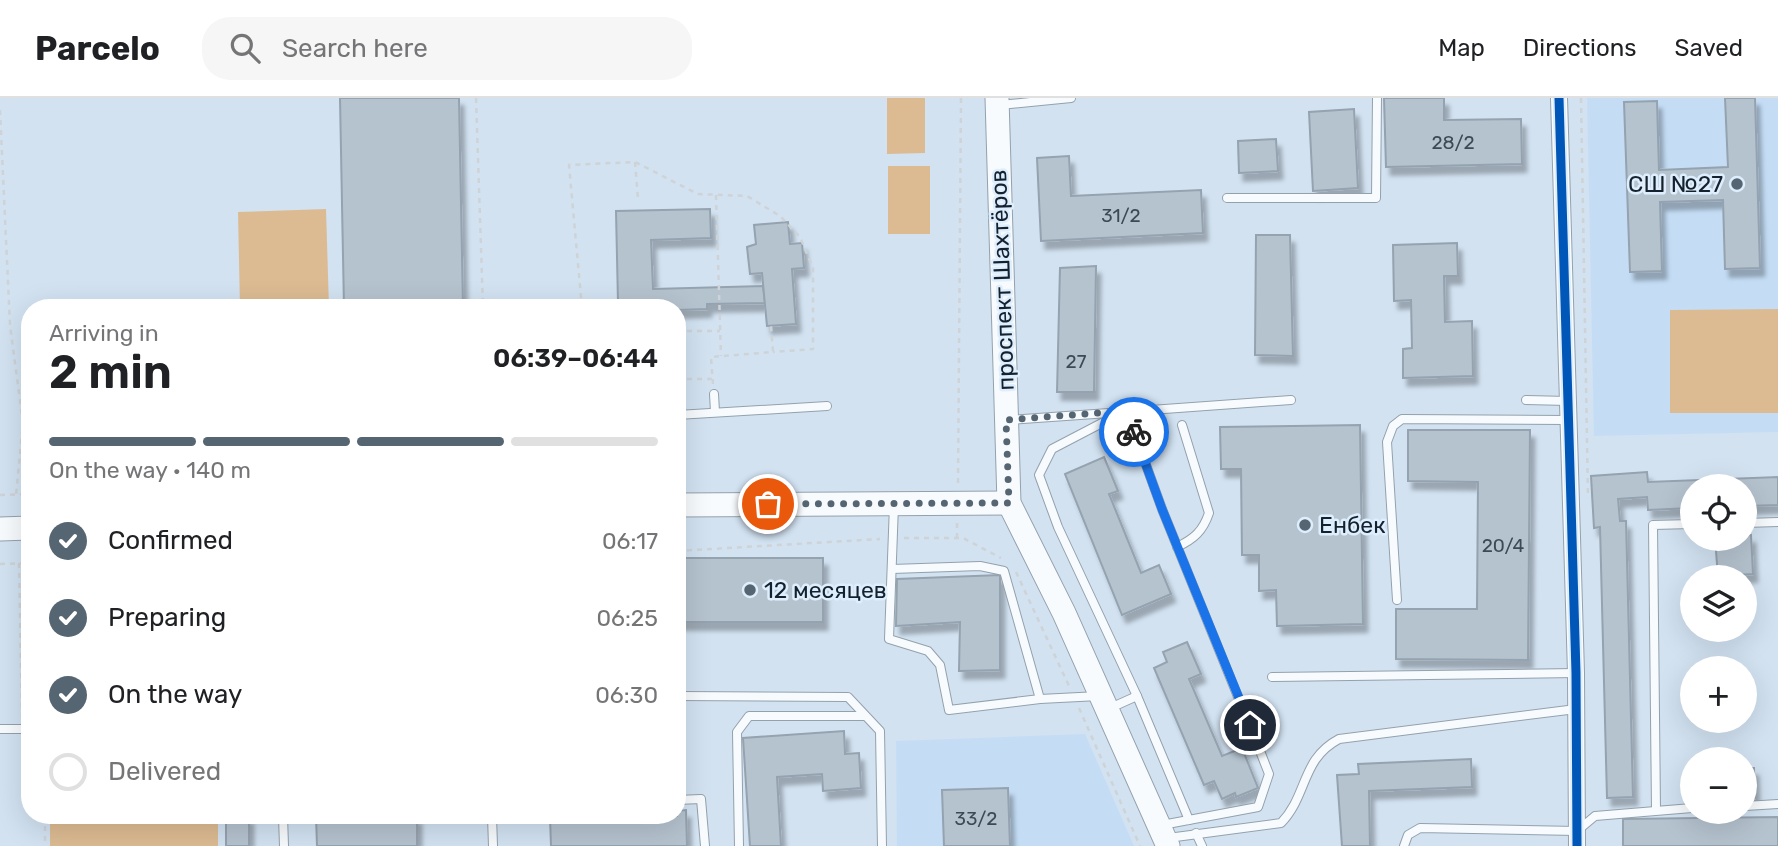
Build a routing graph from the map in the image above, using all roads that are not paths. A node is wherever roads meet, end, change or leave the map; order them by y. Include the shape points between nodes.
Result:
1 (1071, 98) edge
2 (1377, 98) edge
3 (1559, 98) edge
4 (997, 102) edge
5 (1227, 198) dead end
6 (714, 394) road end
7 (1290, 400) dead end
8 (1526, 400) dead end
9 (1568, 401) junction
10 (827, 406) dead end
11 (1123, 411) junction
12 (715, 412) junction
13 (686, 414) edge
14 (1006, 420) junction
15 (1569, 420) junction
16 (1182, 425) dead end
17 (1009, 503) junction
18 (686, 505) edge
19 (894, 505) junction
20 (1778, 522) edge
21 (1757, 523) edge
22 (1680, 524) edge
23 (21, 528) edge
24 (0, 529) edge
25 (1177, 547) junction
26 (892, 569) junction
27 (1397, 600) dead end
28 (1576, 673) junction
29 (1272, 677) dead end
30 (686, 696) edge
31 (1137, 696) junction
32 (1041, 699) junction
33 (1103, 703) junction
34 (1576, 709) junction
35 (865, 716) junction
36 (0, 729) edge
37 (21, 729) edge
38 (686, 800) edge
39 (1778, 804) edge
40 (1757, 805) edge
41 (1680, 809) edge
42 (1656, 810) junction
43 (1189, 820) junction
44 (283, 824) edge
45 (492, 824) edge
46 (1196, 833) junction
47 (1164, 837) edge
48 (1577, 839) edge
49 (284, 846) edge
50 (493, 846) edge
51 (705, 846) edge
52 (739, 846) edge
53 (882, 846) edge
54 (1202, 846) edge
55 (1404, 846) edge

1 - 4 lane
2 - 5 lane via 1376,198
3 - 9 street
4 - 14 main road, проспект Шахтёров
6 - 12 lane
7 - 11 lane
8 - 9 lane
9 - 15 street
10 - 12 lane
11 - 14 lane
11 - 25 lane
11 - 31 lane via 1052,449 1039,475 1058,527
12 - 13 lane
14 - 17 main road, проспект Шахтёров
15 - 27 lane via 1402,419 1393,426 1387,442
15 - 28 street
16 - 25 lane via 1209,513 1193,539
17 - 19 main road
17 - 33 main road, проспект Шахтёров
18 - 19 main road
19 - 26 lane
20 - 21 lane
22 - 42 lane via 1653,525
23 - 24 main road
25 - 43 lane via 1269,774 1258,807
26 - 32 lane via 979,566 1003,571
26 - 32 lane via 889,639 928,650 940,665 949,709
28 - 29 lane
28 - 34 street
30 - 35 lane via 848,697
31 - 33 lane
31 - 43 lane
32 - 33 lane
33 - 47 main road, проспект Шахтёров
34 - 46 lane via 1339,739 1313,759 1291,812 1281,823
34 - 48 street
35 - 52 lane via 749,716 742,722 737,732
35 - 53 lane via 880,731
36 - 37 lane
38 - 51 lane via 701,799
39 - 40 lane
41 - 42 lane
42 - 48 lane via 1595,816
43 - 47 lane
44 - 49 lane
45 - 50 lane
46 - 47 lane
46 - 54 lane
48 - 55 lane via 1420,828 1408,835

